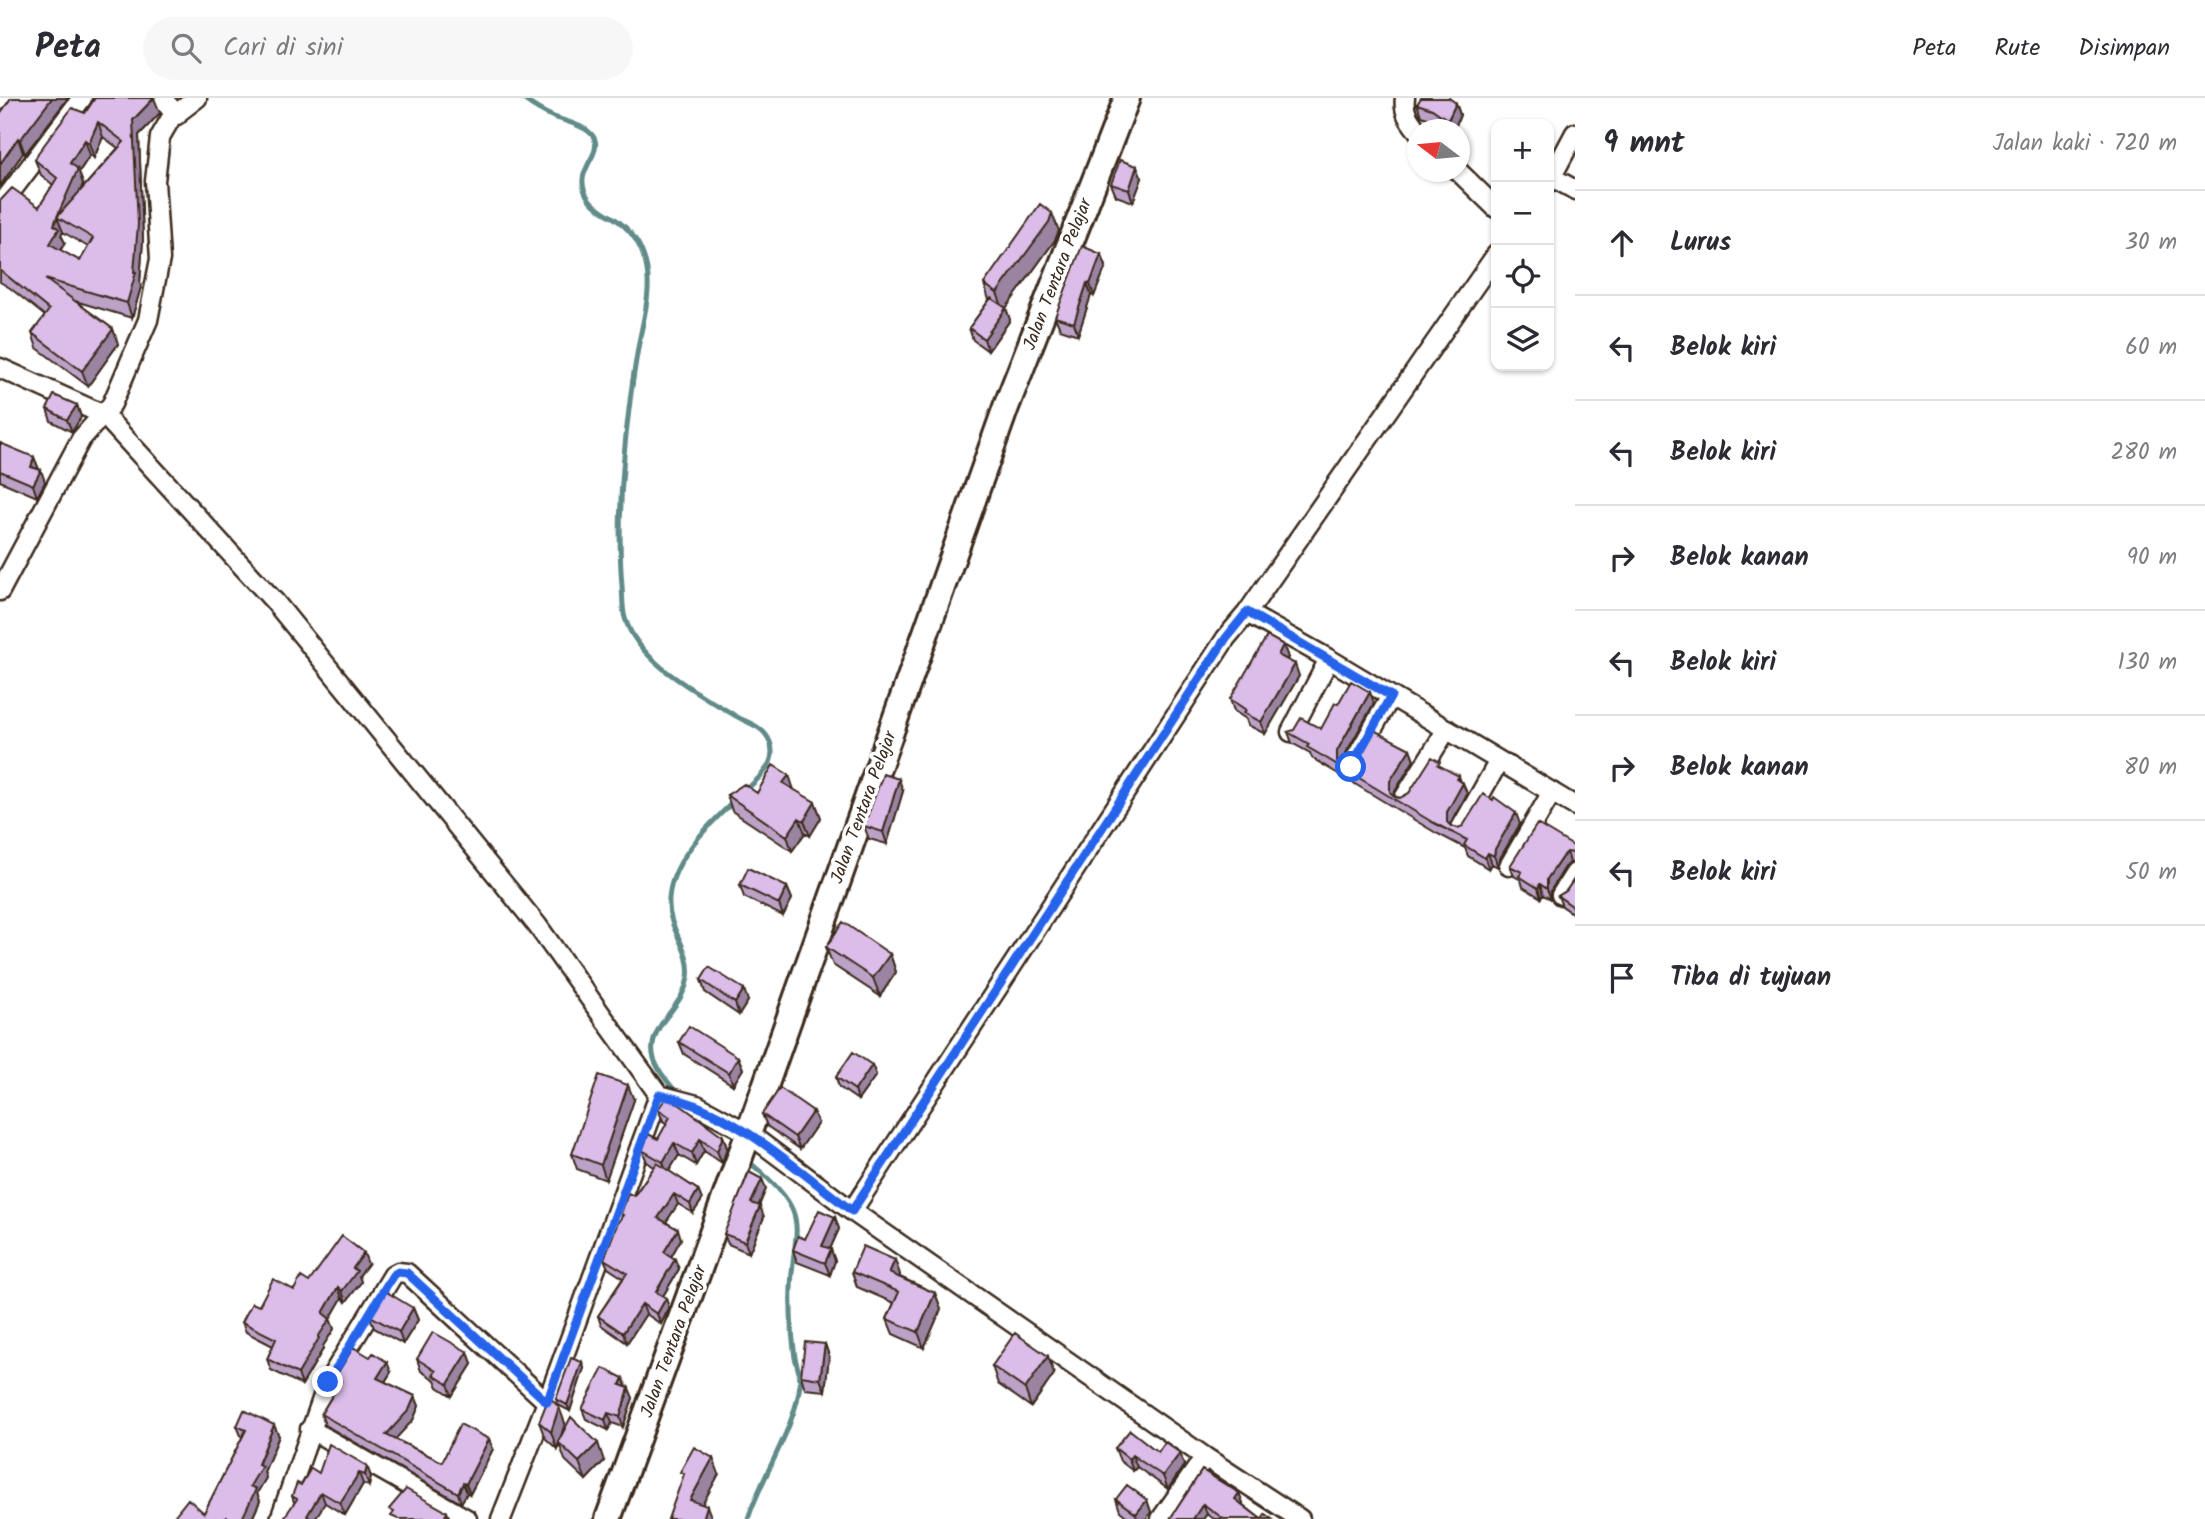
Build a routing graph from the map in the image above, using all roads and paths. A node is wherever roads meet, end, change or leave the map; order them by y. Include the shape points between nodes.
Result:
1 (82, 98) edge
2 (162, 98) edge
3 (197, 98) edge
4 (1127, 98) edge
5 (1405, 98) edge
6 (177, 115) junction
7 (1408, 119) edge
8 (1575, 133) edge
9 (1554, 172) edge
10 (1469, 182) edge
11 (1554, 182) edge
12 (1575, 190) edge
13 (1491, 203) edge
14 (0, 206) edge
15 (1491, 262) edge
16 (0, 368) edge
17 (104, 415) junction
18 (0, 591) edge
19 (1247, 612) junction
20 (1329, 659) junction
21 (1391, 696) junction
22 (1447, 729) junction
23 (1291, 732) edge
24 (1499, 761) junction
25 (1351, 767) edge
26 (1552, 792) junction
27 (1404, 798) edge
28 (1575, 806) edge
29 (1461, 828) edge
30 (1509, 866) edge
31 (1575, 873) edge
32 (1562, 895) edge
33 (665, 1096) junction
34 (747, 1138) junction
35 (852, 1211) junction
36 (547, 1402) junction
37 (310, 1429) junction
38 (1205, 1457) junction
39 (280, 1519) edge
40 (467, 1519) edge
41 (500, 1519) edge
42 (608, 1519) edge
43 (1161, 1519) edge
44 (1300, 1519) edge

1 - 14 street
2 - 6 street
3 - 6 street
4 - 34 highway, Jalan Tentara Pelajar via 1006,407
5 - 7 street
6 - 17 street via 160,137 155,181 160,259 148,320 122,385
8 - 9 street
10 - 13 street
11 - 12 street
15 - 19 street
16 - 17 street
17 - 18 street via 81,439
17 - 33 street via 275,601 537,925
19 - 20 street
19 - 35 street
20 - 21 street
20 - 23 street
21 - 22 street
21 - 25 street
22 - 24 street
22 - 27 street
24 - 26 street
24 - 29 street
26 - 28 street
26 - 30 street
31 - 32 street
33 - 34 street via 697,1105
33 - 36 street
34 - 35 street
34 - 42 highway, Jalan Tentara Pelajar
35 - 38 street
36 - 37 street via 407,1273 398,1272 339,1362
36 - 41 street
37 - 39 street
37 - 40 street
38 - 43 street
38 - 44 street

